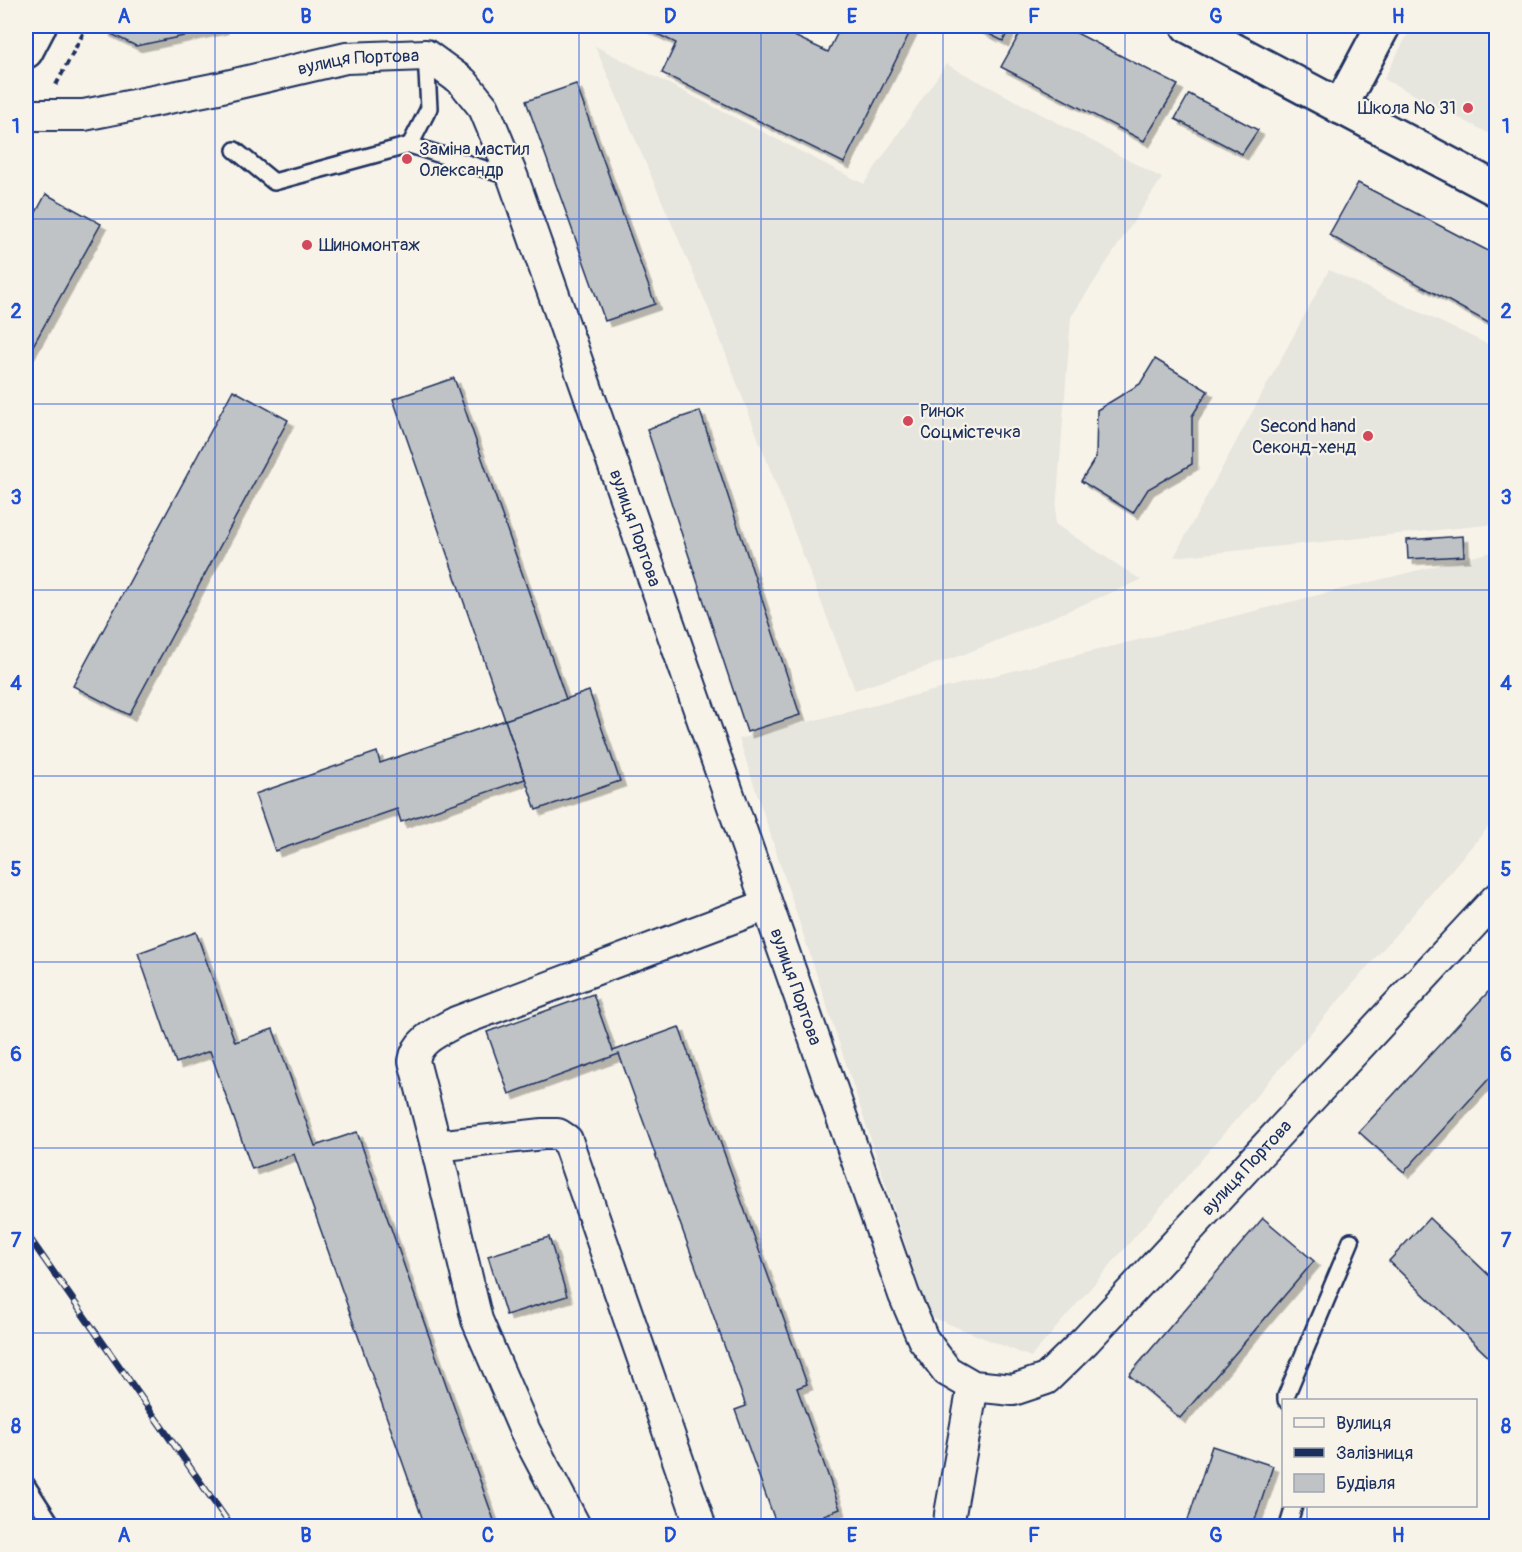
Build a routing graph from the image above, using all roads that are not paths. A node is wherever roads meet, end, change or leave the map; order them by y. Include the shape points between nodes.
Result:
1 (39, 26) edge
2 (1188, 26) edge
3 (1383, 26) edge
4 (26, 51) edge
5 (426, 56) junction
6 (1340, 107) junction
7 (26, 115) edge
8 (410, 145) junction
9 (235, 150) dead end
10 (513, 178) junction
11 (1497, 189) edge
12 (1497, 899) edge
13 (767, 905) junction
14 (436, 1146) junction
15 (1351, 1241) dead end
16 (973, 1386) junction
17 (1286, 1399) edge
18 (26, 1484) edge
19 (1294, 1507) edge
20 (53, 1527) edge
21 (575, 1527) edge
22 (700, 1527) edge
23 (949, 1527) edge
24 (1288, 1527) edge

1 - 4 street
2 - 6 street
3 - 6 street
5 - 7 street, вулиця Портова via 346,57 84,115
5 - 8 lane via 429,108
5 - 10 street, вулиця Портова via 463,82 484,108
6 - 11 street
8 - 9 lane via 274,182
8 - 10 lane
10 - 13 street, вулиця Портова
12 - 16 street, вулиця Портова via 1046,1379 1013,1390
13 - 14 street via 456,1022 434,1034 416,1051 414,1061
13 - 16 street, вулиця Портова via 904,1295 923,1339 947,1371
14 - 21 street via 477,1320 525,1431
14 - 22 street via 543,1134 558,1134 567,1140
15 - 17 lane
16 - 23 street
18 - 20 lane
19 - 24 lane

